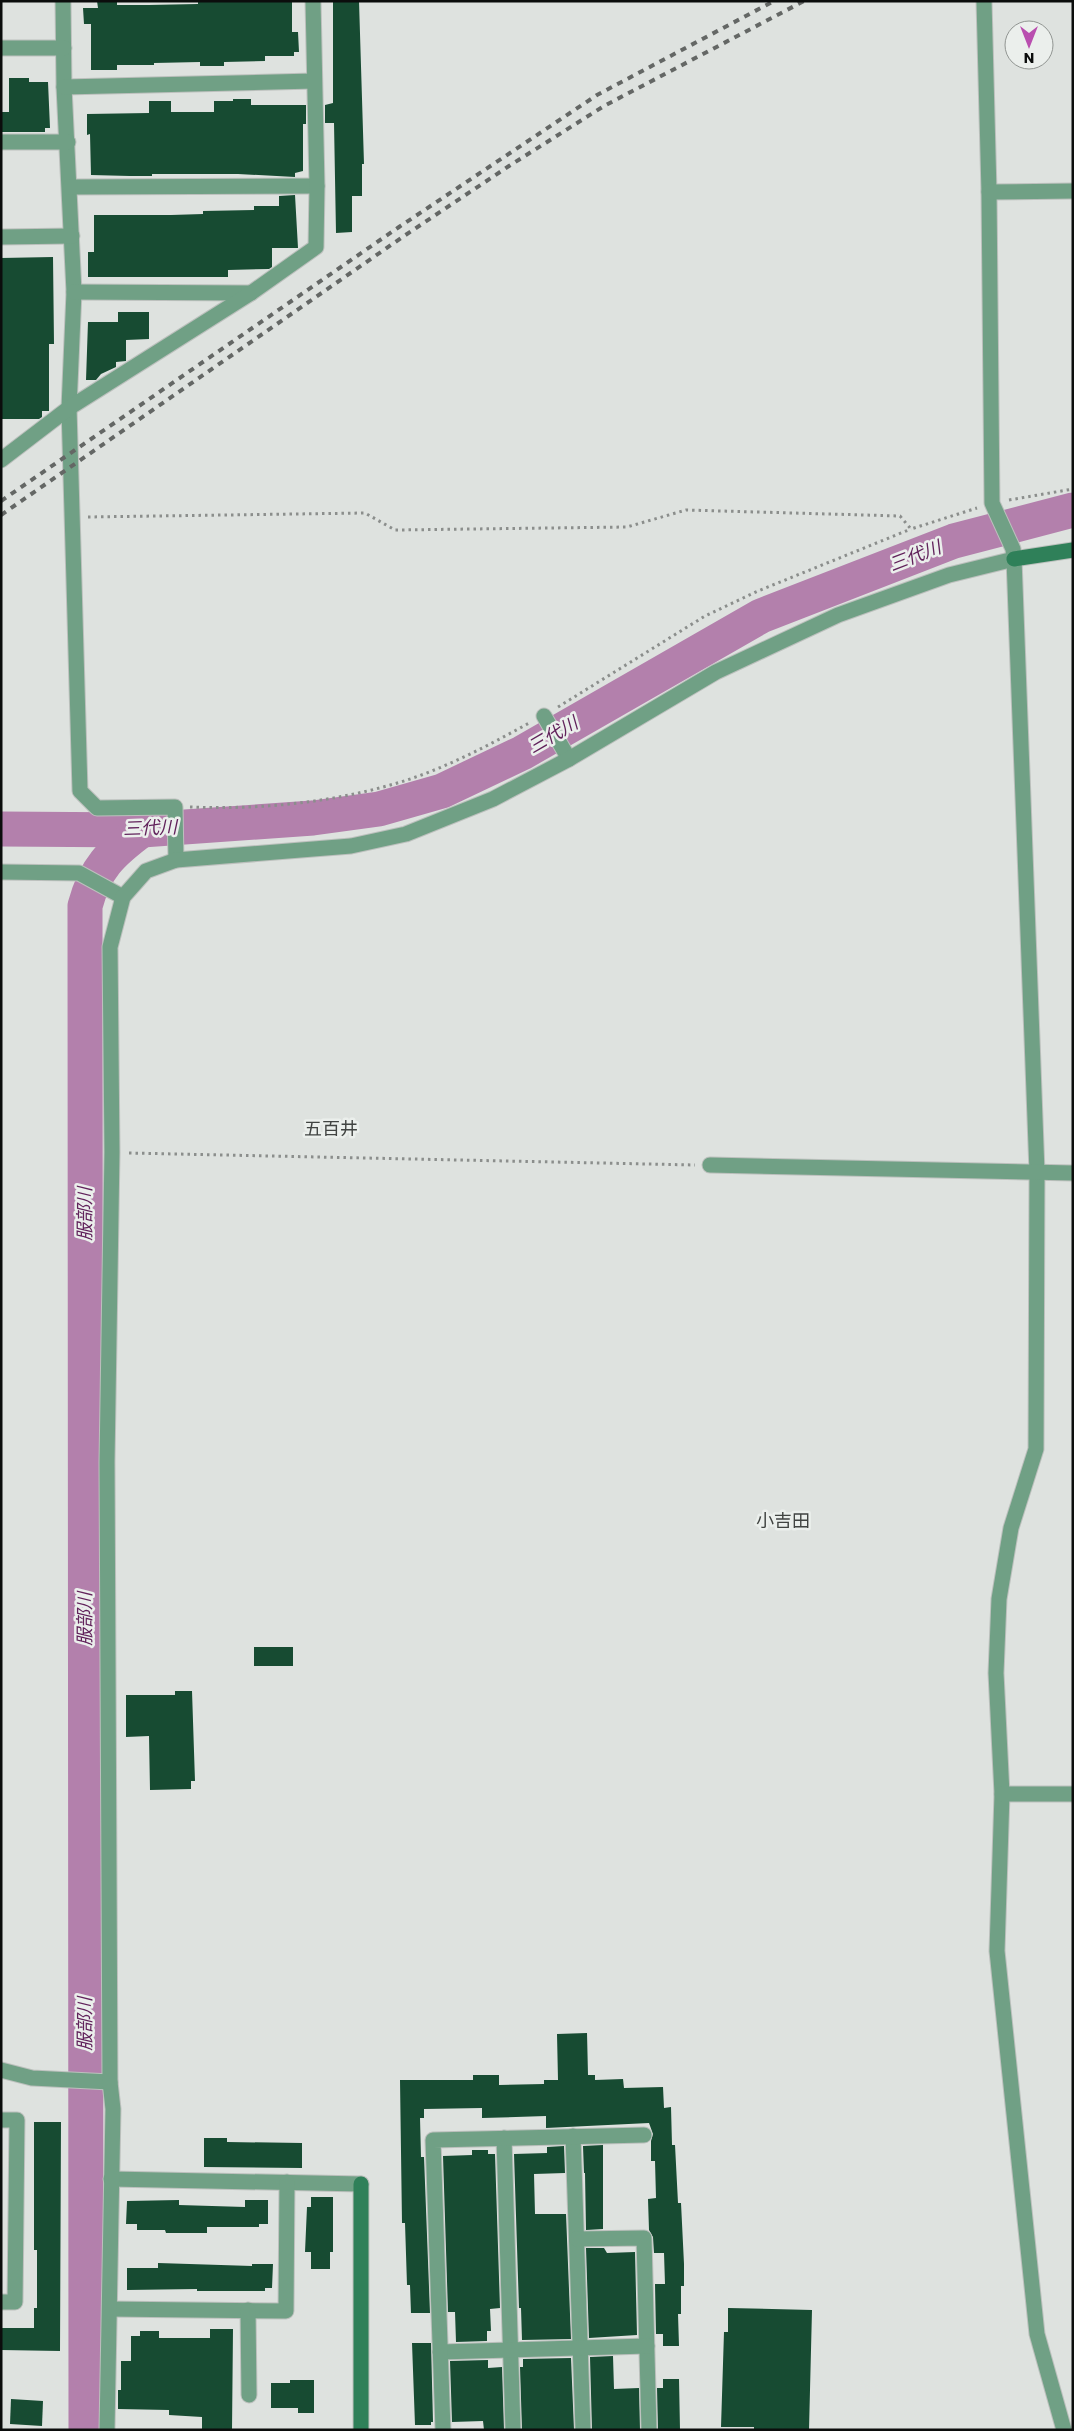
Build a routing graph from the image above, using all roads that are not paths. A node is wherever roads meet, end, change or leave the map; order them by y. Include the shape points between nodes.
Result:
1 (63, 1) edge
2 (313, 1) edge
3 (984, 1) edge
4 (1, 48) edge
5 (64, 48) junction
6 (314, 81) junction
7 (64, 87) junction
8 (1, 142) edge
9 (68, 142) junction
10 (317, 186) junction
11 (70, 187) junction
12 (989, 192) junction
13 (1073, 192) edge
14 (72, 236) junction
15 (1, 237) edge
16 (74, 292) junction
17 (251, 292) junction
18 (69, 408) junction
19 (1, 460) edge
20 (1073, 550) edge
21 (1013, 554) junction
22 (545, 718) road end
23 (568, 757) junction
24 (176, 857) junction
25 (1, 872) edge
26 (118, 895) junction
27 (710, 1165) road end
28 (1037, 1172) junction
29 (1073, 1173) edge
30 (1002, 1794) junction
31 (1073, 1794) edge
32 (1, 2070) edge
33 (110, 2082) junction
34 (1, 2120) edge
35 (644, 2135) dead end
36 (574, 2136) junction
37 (504, 2138) junction
38 (111, 2179) junction
39 (287, 2182) junction
40 (577, 2239) junction
41 (1, 2302) edge
42 (110, 2309) junction
43 (248, 2310) junction
44 (647, 2346) junction
45 (580, 2348) junction
46 (511, 2350) junction
47 (440, 2352) junction
48 (249, 2395) dead end
49 (107, 2430) edge
50 (360, 2430) edge
51 (443, 2430) edge
52 (513, 2430) edge
53 (583, 2430) edge
54 (649, 2430) edge
55 (1064, 2430) edge

1 - 5 street
2 - 6 street
3 - 12 street
4 - 5 street
5 - 7 street
6 - 7 street
6 - 10 street
7 - 9 street
8 - 9 street
9 - 11 street
10 - 11 street
10 - 17 street via 316,247
11 - 14 street
12 - 13 street
12 - 21 street via 994,507
14 - 15 street
14 - 16 street
16 - 17 street
16 - 18 street
17 - 18 street
18 - 19 street
18 - 24 street via 80,791 97,808 175,810
20 - 21 street
21 - 23 street via 838,615 716,672
21 - 28 street
22 - 23 street
23 - 24 street via 493,799 406,834 351,846
24 - 26 street via 146,871
25 - 26 street via 79,873
26 - 33 street via 110,947 112,1152 107,1462
27 - 28 street
28 - 29 street
28 - 30 street via 1036,1449 1011,1528 999,1599 996,1673
30 - 31 street
30 - 55 street via 997,1951 1037,2334
32 - 33 street via 32,2078
33 - 38 street via 113,2109
34 - 41 street via 17,2120 16,2302
35 - 36 street
36 - 37 street
36 - 40 street
37 - 46 street
37 - 47 street via 433,2140
38 - 39 street
38 - 42 street
39 - 43 street via 286,2311
39 - 50 street via 361,2184
40 - 44 street via 644,2238
40 - 45 street
42 - 43 street
42 - 49 street
43 - 48 street
44 - 45 street
44 - 54 street
45 - 46 street
45 - 53 street
46 - 47 street
46 - 52 street
47 - 51 street

